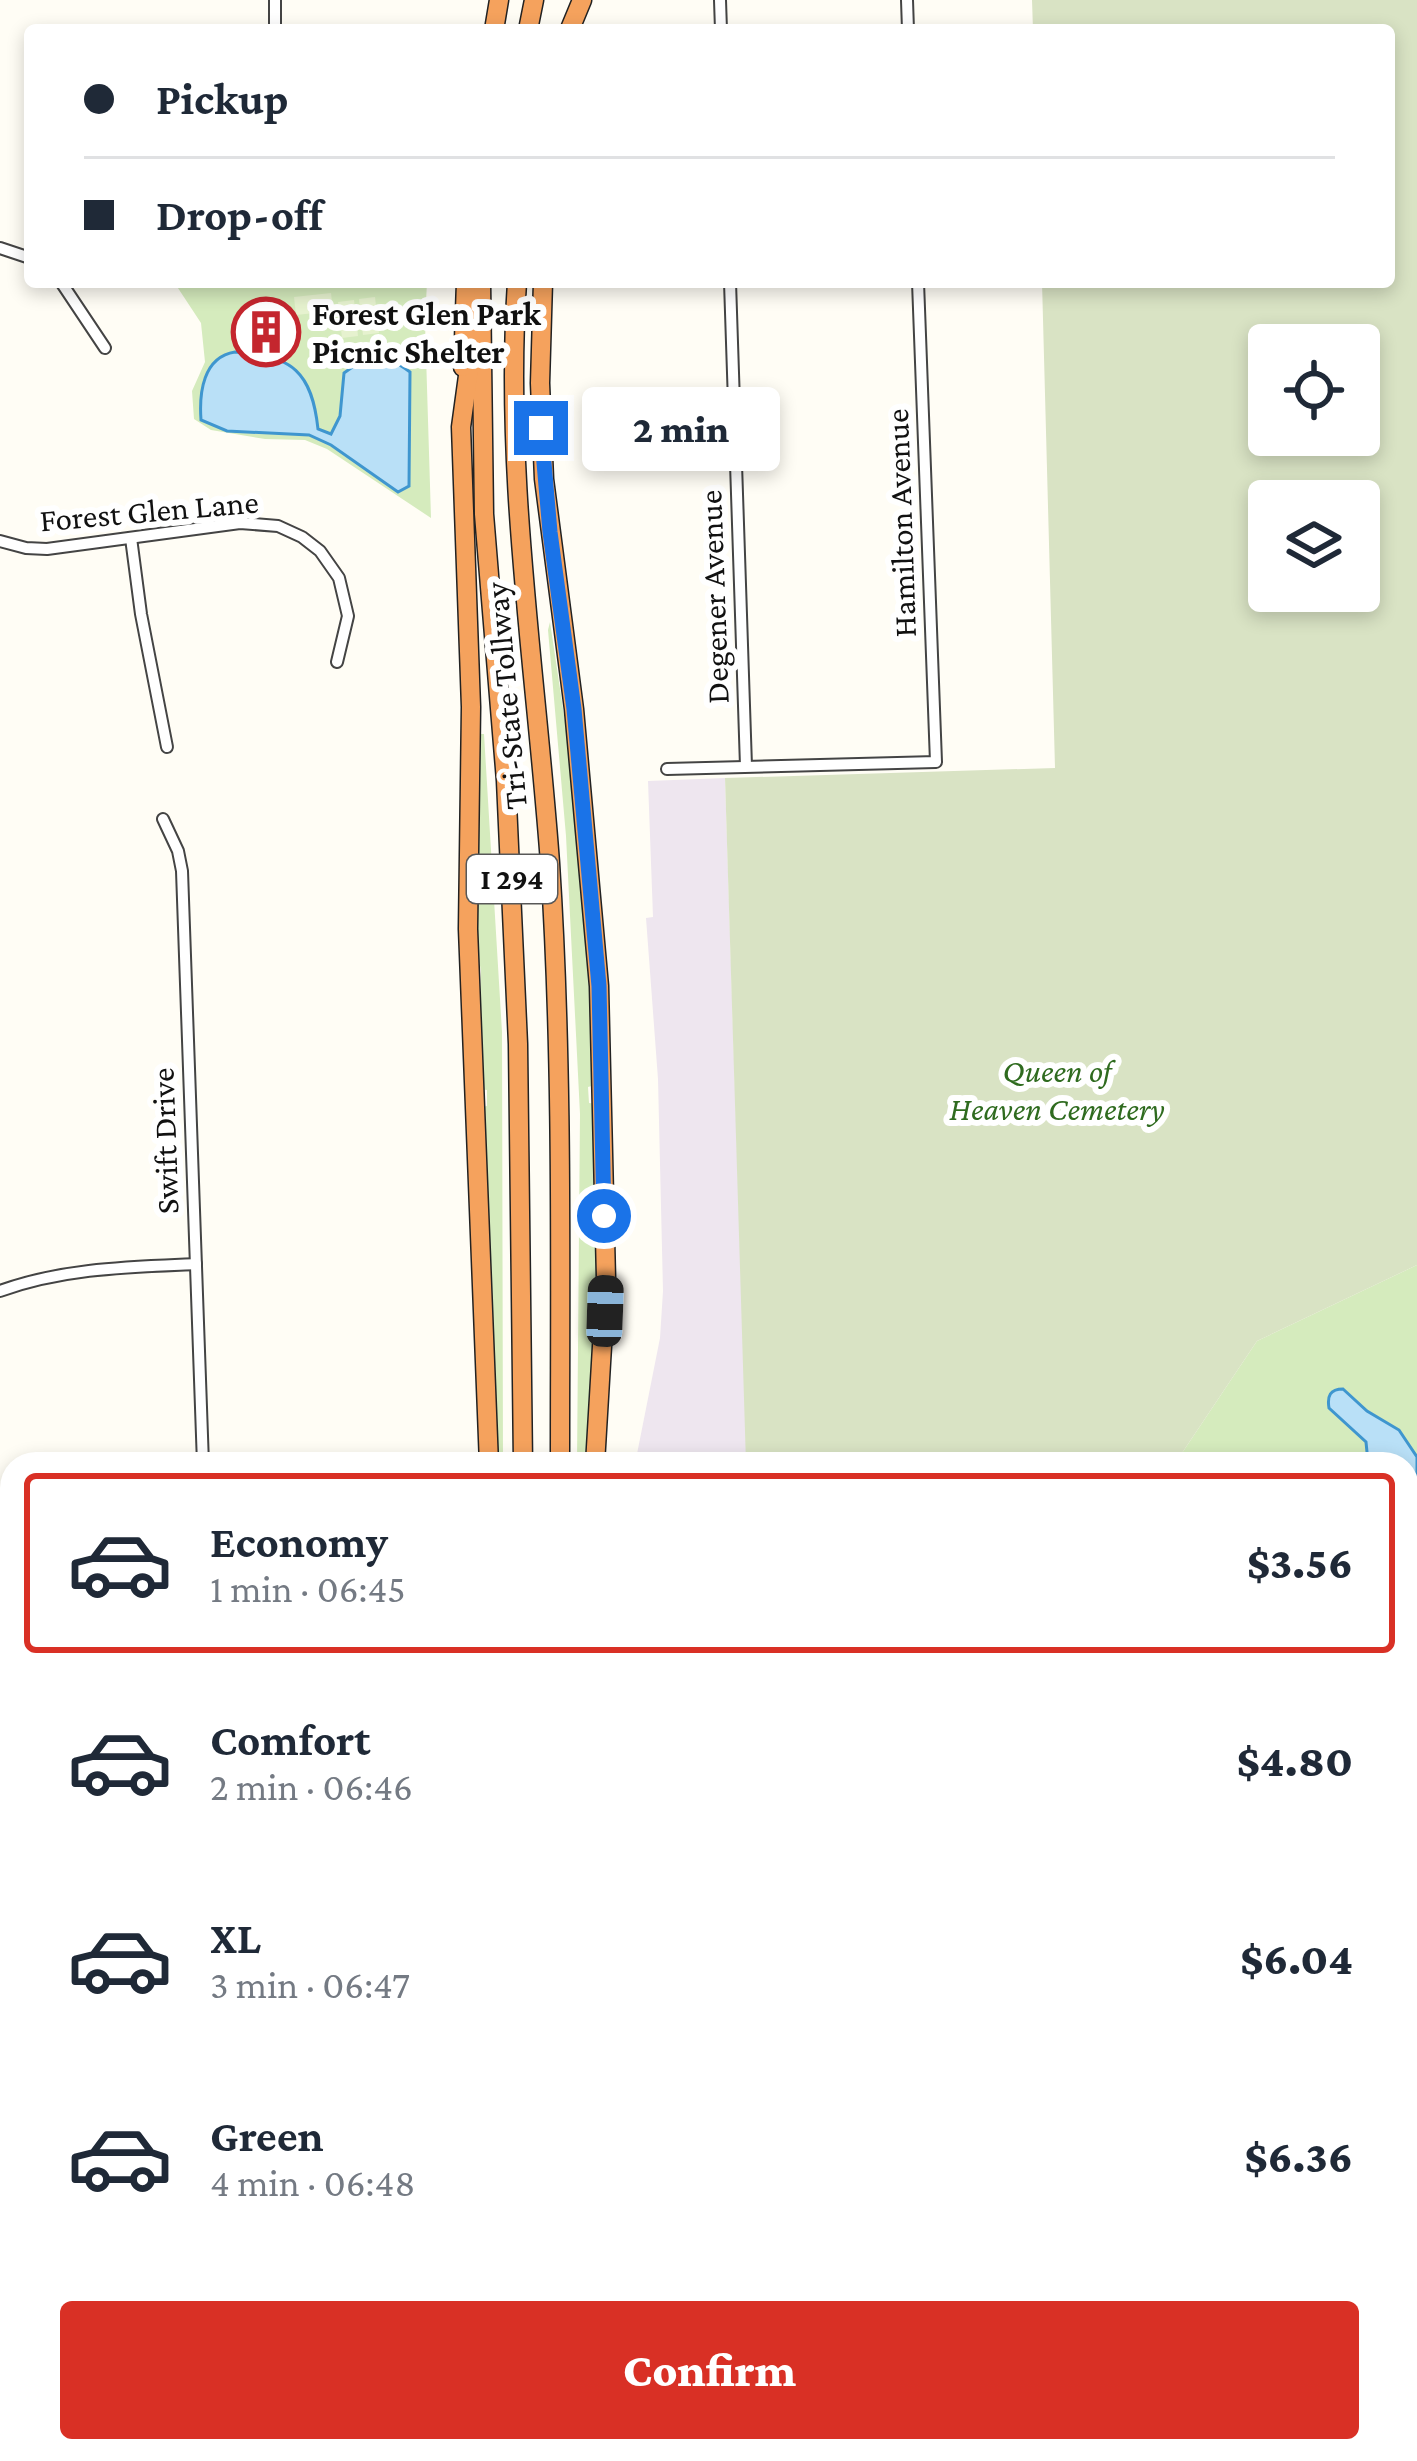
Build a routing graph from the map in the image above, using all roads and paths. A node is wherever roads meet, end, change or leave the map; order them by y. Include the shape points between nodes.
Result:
1 (66, 288) edge
2 (476, 288) edge
3 (476, 288) edge
4 (517, 288) edge
5 (543, 288) edge
6 (730, 288) edge
7 (918, 288) edge
8 (105, 348) dead end
9 (130, 538) junction
10 (0, 541) edge
11 (337, 662) dead end
12 (167, 746) dead end
13 (746, 766) junction
14 (667, 769) dead end
15 (164, 819) dead end
16 (196, 1264) junction
17 (0, 1291) edge
18 (203, 1452) edge
19 (488, 1452) edge
20 (520, 1452) edge
21 (560, 1452) edge
22 (596, 1452) edge

1 - 8 street
2 - 19 highway via 461,427 471,707 468,929
3 - 20 highway, Tri-State Tollway / I 294 via 513,901
4 - 21 highway, Tri-State Tollway / I 294 via 514,441 559,1064
5 - 22 highway via 544,479 599,986 606,1279
6 - 13 street, Degener Avenue
7 - 13 street, Hamilton Avenue via 936,762
9 - 10 street, Forest Glen Lane via 47,549
9 - 11 street, Forest Glen Lane via 249,522 302,537 320,551 345,596
9 - 12 street
13 - 14 street
15 - 16 street, Swift Drive via 182,871
16 - 17 street via 86,1270
16 - 18 street, Swift Drive

